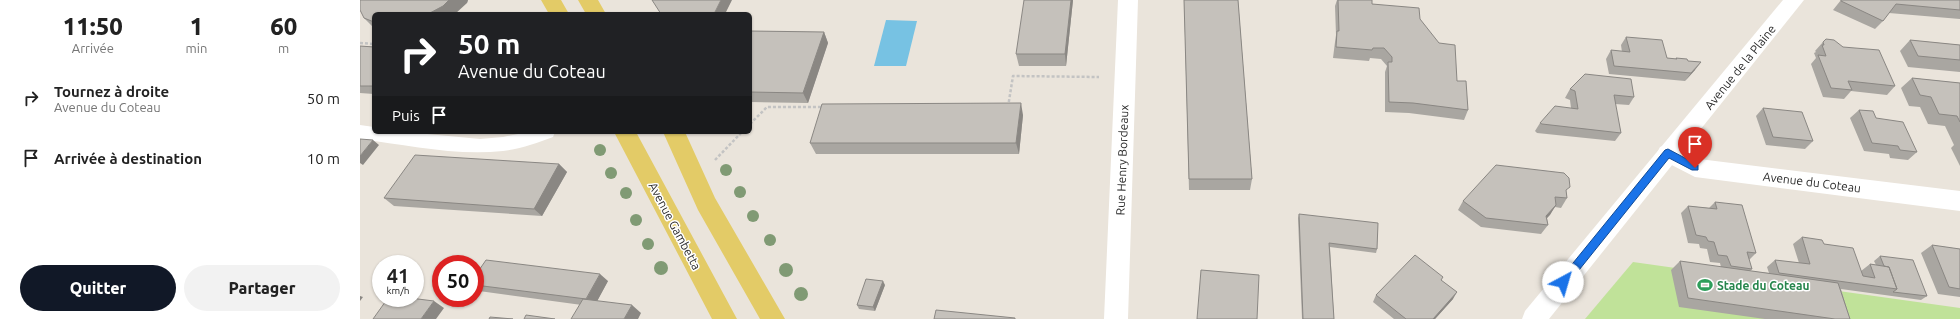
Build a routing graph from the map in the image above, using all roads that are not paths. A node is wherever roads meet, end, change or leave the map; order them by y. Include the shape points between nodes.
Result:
1 (552, 0) edge
2 (588, 0) edge
3 (1128, 0) edge
4 (1794, 0) edge
5 (558, 12) edge
6 (595, 12) edge
7 (360, 132) edge
8 (372, 134) edge
9 (376, 134) edge
10 (541, 134) edge
11 (626, 134) edge
12 (675, 134) edge
13 (1668, 153) junction
14 (1960, 201) edge
15 (725, 319) edge
16 (773, 319) edge
17 (1116, 319) edge
18 (1534, 319) edge

1 - 5 main road
2 - 6 main road
3 - 17 street, Rue Henry Bordeaux
4 - 13 street, Avenue de la Plaine
7 - 8 lane
9 - 10 lane via 472,146 492,146
11 - 15 main road, Avenue Gambetta
12 - 16 main road via 695,181
13 - 14 street, Avenue du Coteau via 1695,168
13 - 18 street, Avenue de la Plaine

